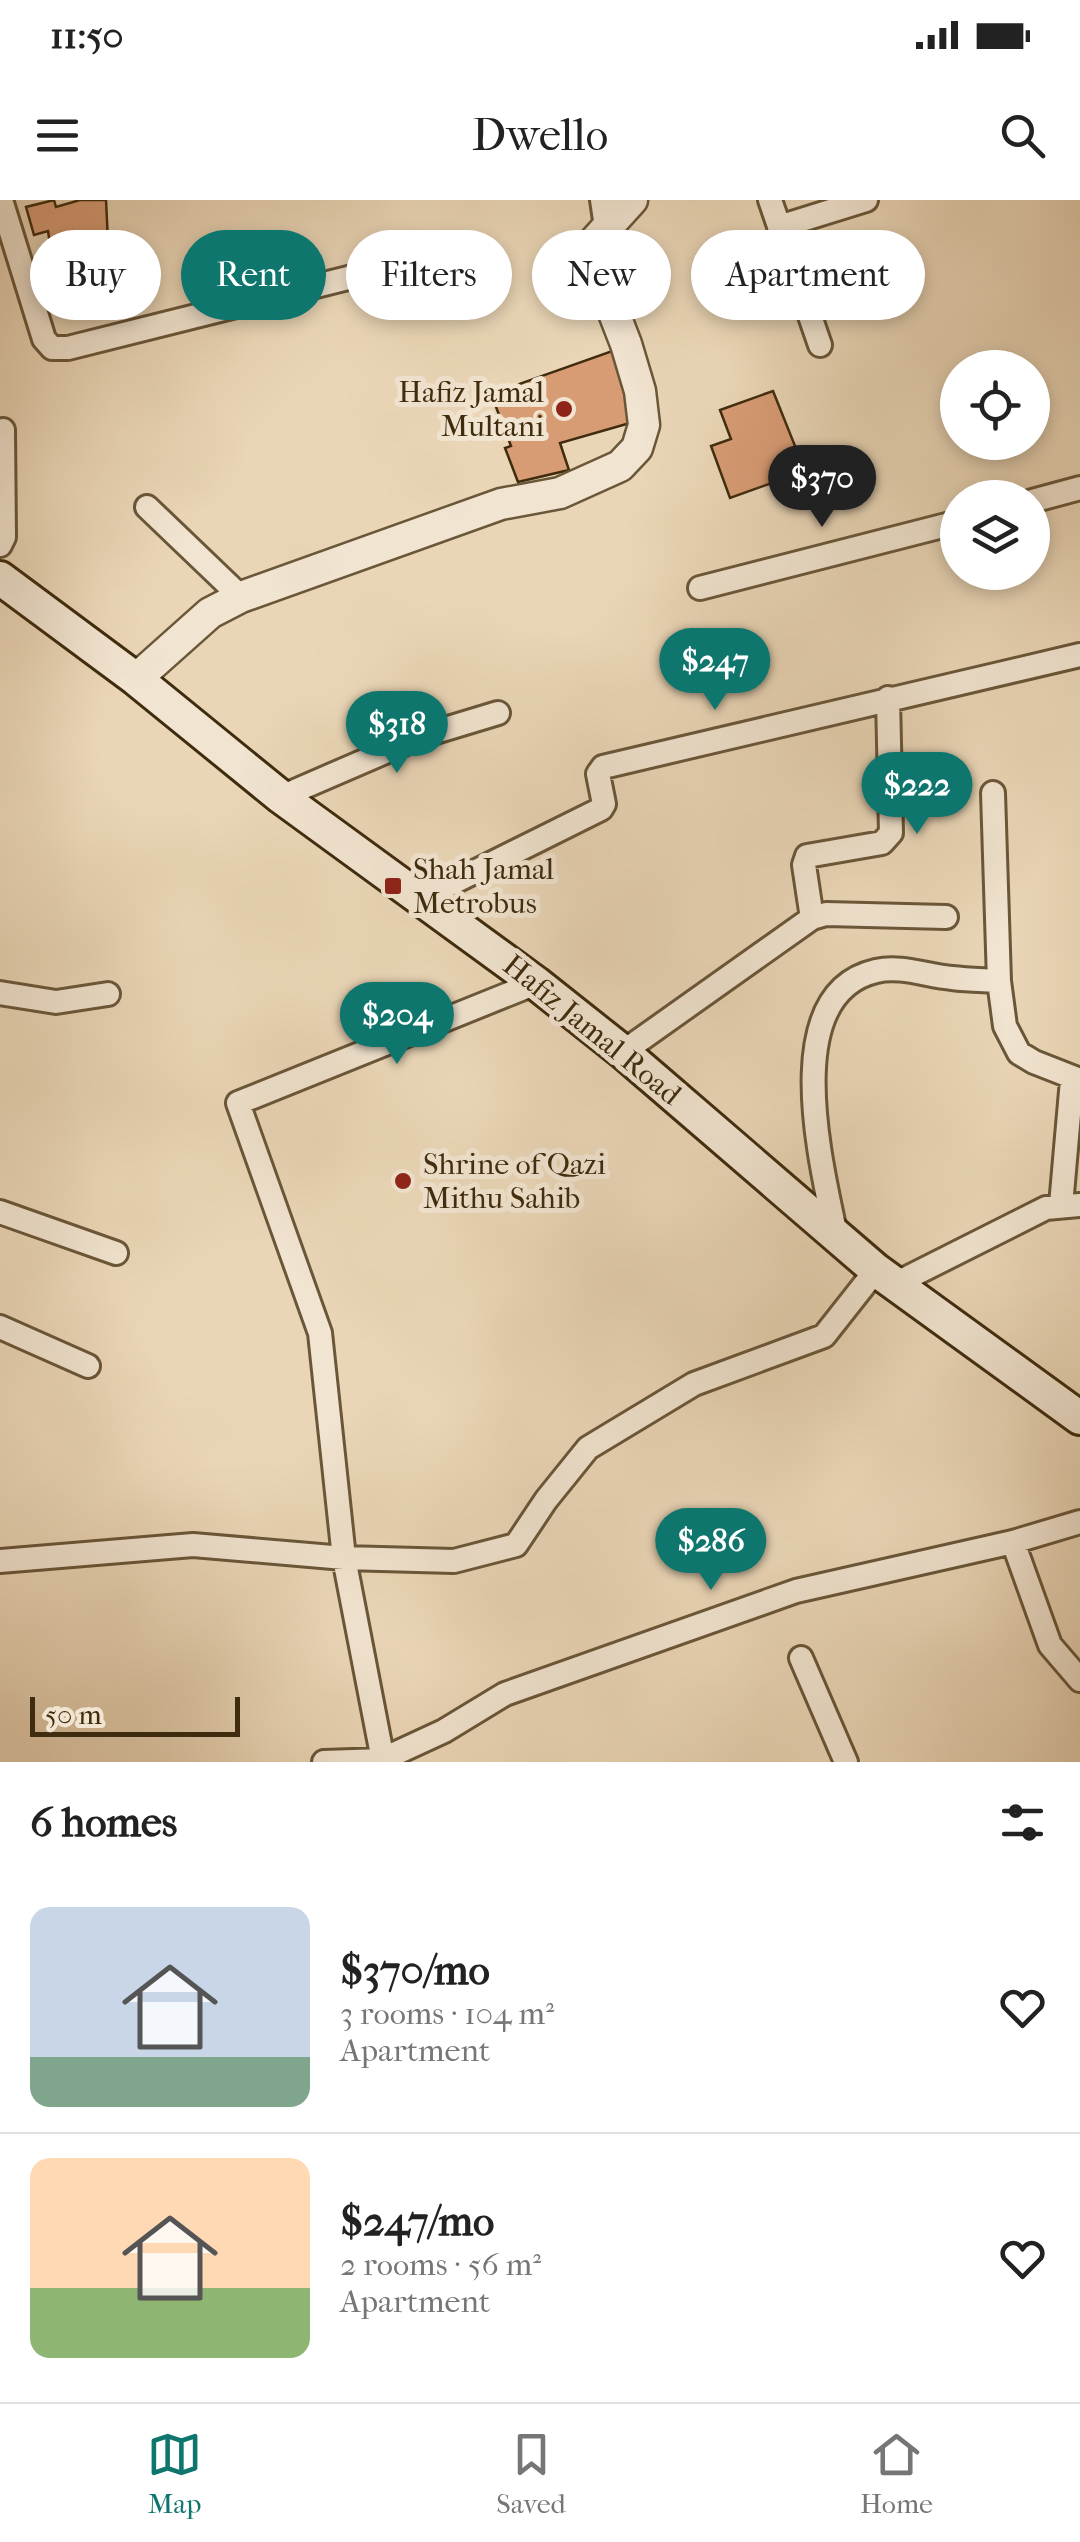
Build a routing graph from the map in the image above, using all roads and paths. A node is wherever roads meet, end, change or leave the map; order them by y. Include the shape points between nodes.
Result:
1 (1, 200) edge
2 (770, 200) edge
3 (866, 200) edge
4 (623, 207) edge
5 (778, 226) junction
6 (346, 278) edge
7 (820, 345) dead end
8 (3, 430) dead end
9 (1080, 488) edge
10 (1050, 496) edge
11 (147, 508) dead end
12 (940, 527) edge
13 (0, 546) edge
14 (0, 578) edge
15 (700, 588) dead end
16 (242, 597) junction
17 (1080, 655) edge
18 (136, 679) junction
19 (888, 698) junction
20 (498, 713) dead end
21 (993, 793) dead end
22 (282, 798) junction
23 (422, 898) junction
24 (946, 916) dead end
25 (812, 918) junction
26 (998, 981) junction
27 (536, 983) junction
28 (0, 993) edge
29 (108, 994) dead end
30 (623, 1052) junction
31 (1076, 1080) edge
32 (1071, 1205) edge
33 (0, 1212) edge
34 (836, 1236) junction
35 (116, 1253) dead end
36 (886, 1277) junction
37 (0, 1327) edge
38 (88, 1366) dead end
39 (1080, 1418) edge
40 (1080, 1522) edge
41 (1013, 1542) junction
42 (344, 1558) junction
43 (0, 1561) edge
44 (801, 1658) dead end
45 (1080, 1680) edge
46 (380, 1761) edge
47 (324, 1762) edge
48 (846, 1762) edge

1 - 6 street via 52,348
2 - 5 street
3 - 5 street
4 - 16 street via 594,242 593,259 626,344 644,424 638,448 620,466 560,493 501,504
5 - 7 street
8 - 13 street
9 - 10 street
11 - 16 street
12 - 15 street
14 - 18 main road, Hafiz Jamal Road
16 - 18 street via 210,613
17 - 19 street
18 - 22 main road, Hafiz Jamal Road
19 - 23 street via 603,767 601,809
19 - 25 street via 890,834 882,842 807,856
20 - 22 street via 422,736
21 - 26 street
22 - 23 main road, Hafiz Jamal Road
23 - 27 main road, Hafiz Jamal Road
24 - 25 street
25 - 30 street
26 - 31 street via 1005,1026 1019,1053
26 - 34 street via 876,971 834,999 812,1066 811,1092
27 - 30 main road, Hafiz Jamal Road
27 - 42 street via 238,1103 320,1333
28 - 29 street via 56,1002
30 - 34 main road, Hafiz Jamal Road
31 - 32 street
32 - 36 street via 1046,1208
33 - 35 street
34 - 36 main road, Hafiz Jamal Road
36 - 39 main road, Hafiz Jamal Road
36 - 42 street via 824,1336 694,1384 588,1448 516,1544 454,1561
37 - 38 street
40 - 41 street
41 - 45 street via 1050,1645
41 - 46 street via 796,1591 505,1694
42 - 43 street via 192,1545
42 - 46 street
44 - 48 street
46 - 47 street

